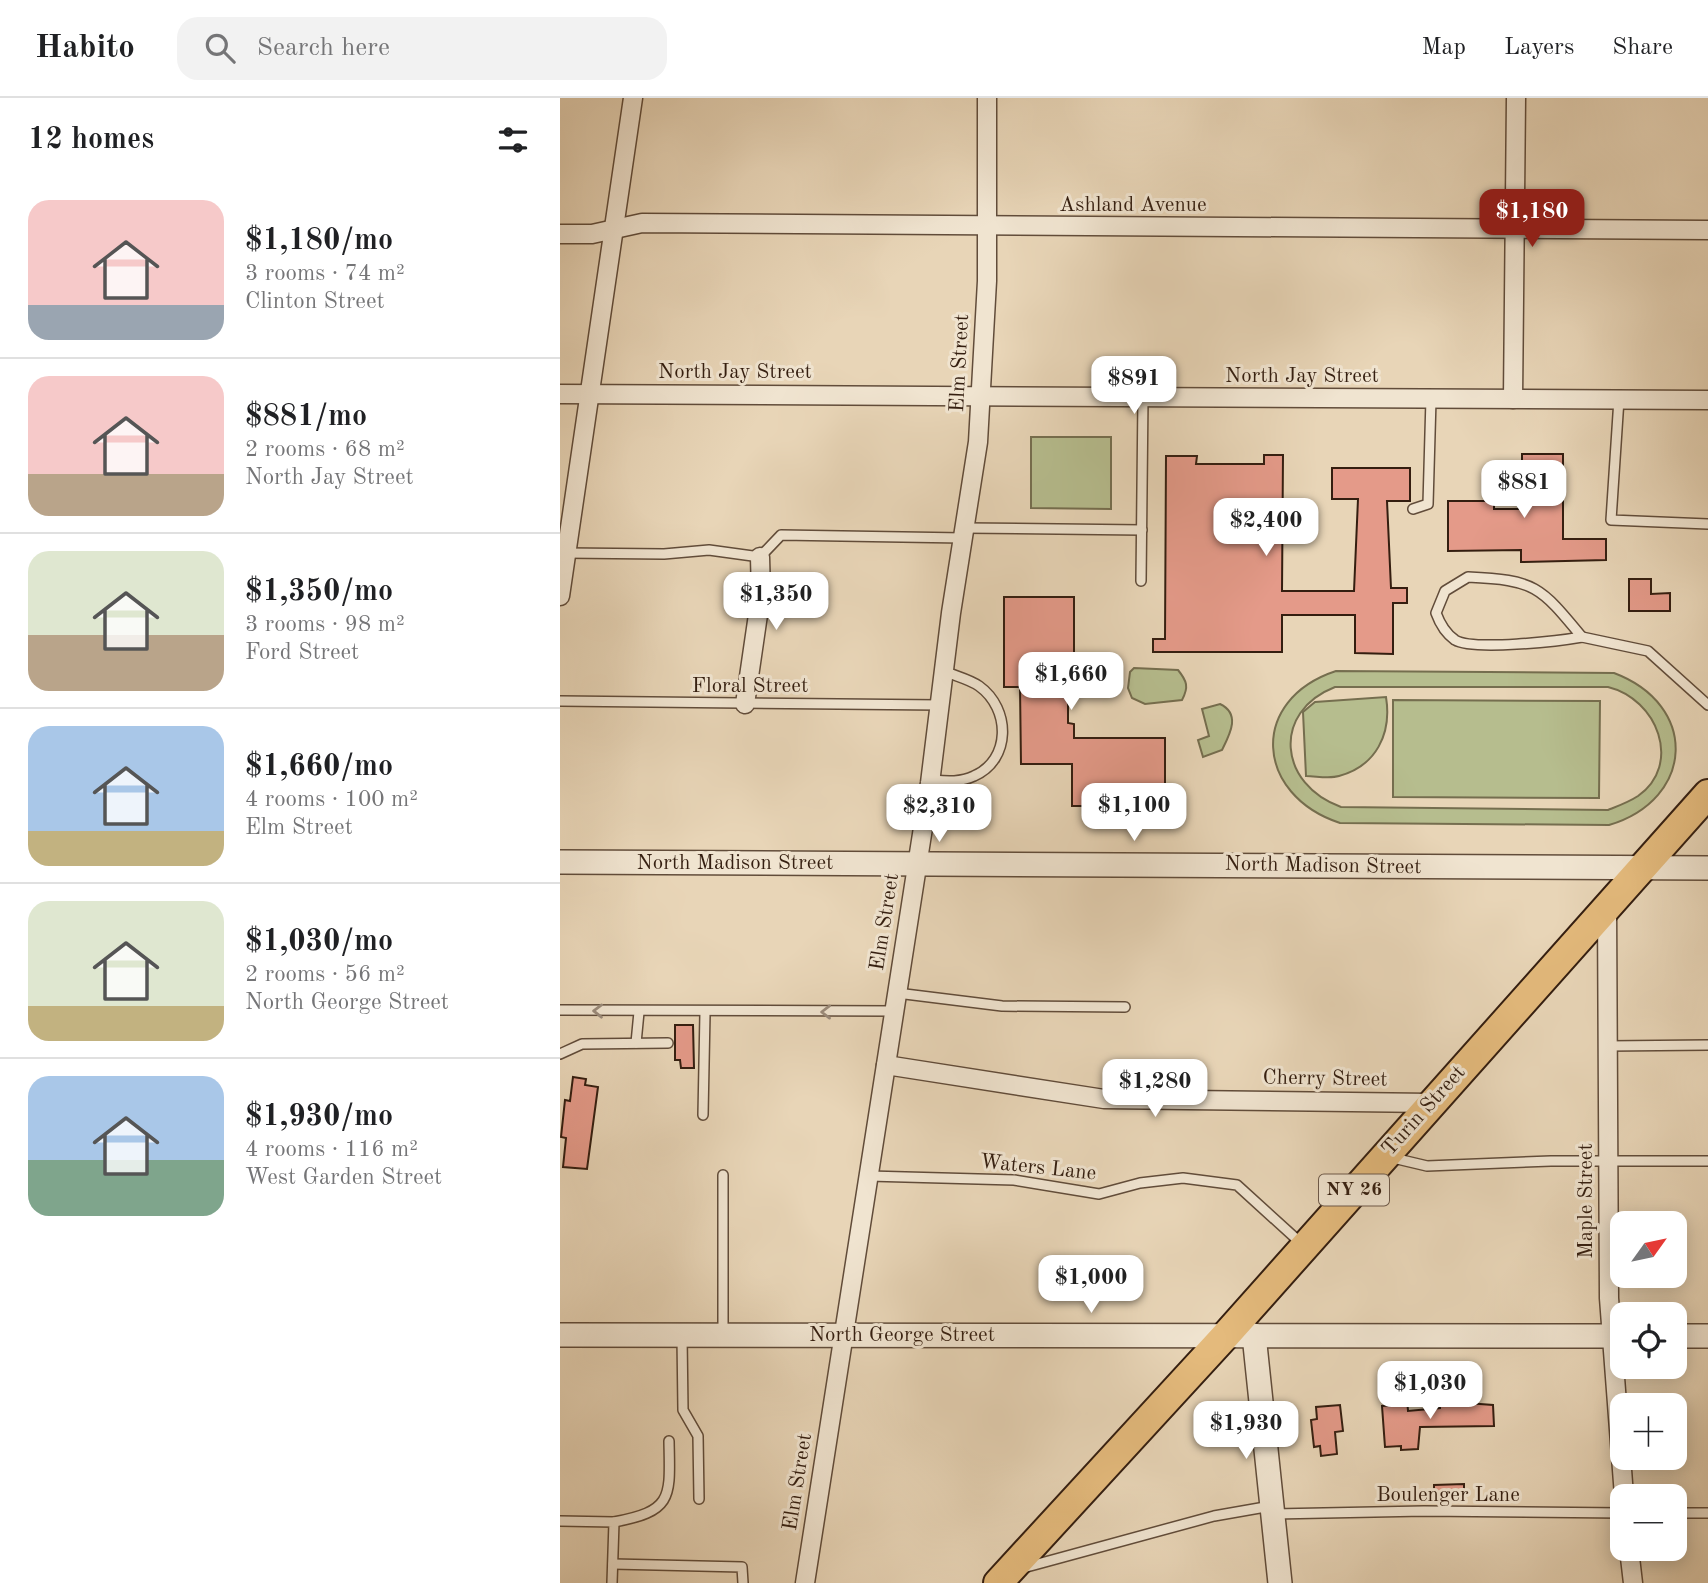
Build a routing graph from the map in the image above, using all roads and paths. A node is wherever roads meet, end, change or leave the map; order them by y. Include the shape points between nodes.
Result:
1 (634, 98) edge
2 (987, 98) edge
3 (1516, 98) edge
4 (986, 227) junction
5 (1513, 228) junction
6 (615, 229) junction
7 (1708, 230) edge
8 (560, 234) edge
9 (560, 394) edge
10 (592, 395) junction
11 (982, 396) junction
12 (1143, 397) junction
13 (1431, 399) junction
14 (1513, 399) junction
15 (1619, 399) junction
16 (1708, 400) edge
17 (1413, 509) dead end
18 (1708, 524) edge
19 (1142, 530) junction
20 (964, 533) junction
21 (563, 553) edge
22 (760, 557) junction
23 (1141, 582) dead end
24 (560, 596) edge
25 (1582, 637) junction
26 (944, 671) junction
27 (560, 701) edge
28 (745, 704) junction
29 (1708, 704) edge
30 (940, 705) junction
31 (930, 780) junction
32 (1708, 794) edge
33 (560, 862) edge
34 (916, 866) junction
35 (1708, 868) edge
36 (1641, 869) junction
37 (1608, 906) junction
38 (895, 1002) junction
39 (1125, 1007) dead end
40 (560, 1010) edge
41 (639, 1012) junction
42 (705, 1013) junction
43 (636, 1043) junction
44 (668, 1043) dead end
45 (1708, 1045) edge
46 (1608, 1046) junction
47 (560, 1054) edge
48 (886, 1065) junction
49 (1431, 1103) junction
50 (703, 1115) dead end
51 (1384, 1156) junction
52 (1609, 1161) junction
53 (1708, 1161) edge
54 (723, 1175) dead end
55 (869, 1176) junction
56 (1305, 1246) junction
57 (1615, 1302) edge
58 (560, 1335) edge
59 (682, 1335) junction
60 (723, 1335) junction
61 (844, 1335) junction
62 (1226, 1335) junction
63 (1254, 1335) junction
64 (1610, 1336) edge
65 (1687, 1336) edge
66 (1708, 1336) edge
67 (1619, 1379) edge
68 (668, 1441) dead end
69 (1623, 1484) edge
70 (699, 1499) dead end
71 (1273, 1510) junction
72 (1610, 1513) edge
73 (1687, 1513) edge
74 (1708, 1513) edge
75 (560, 1521) edge
76 (614, 1522) junction
77 (1630, 1561) edge
78 (613, 1564) junction
79 (1003, 1577) edge
80 (612, 1583) edge
81 (743, 1583) edge
82 (805, 1583) edge
83 (1280, 1583) edge
84 (1633, 1583) edge

1 - 6 street
2 - 4 street, Elm Street
3 - 5 street
4 - 5 street, Ashland Avenue
4 - 6 street, Ashland Avenue via 642,223
4 - 11 street, Elm Street
5 - 7 street, Ashland Avenue
5 - 14 street
6 - 8 street, Ashland Avenue
6 - 10 street
9 - 10 street, North Jay Street
10 - 11 street, North Jay Street
10 - 21 street
11 - 12 street, North Jay Street
11 - 20 street, Elm Street
12 - 13 street, North Jay Street
12 - 19 lane
13 - 14 street, North Jay Street
13 - 17 lane via 1428,505
14 - 15 street, North Jay Street
15 - 16 street, North Jay Street
15 - 18 lane via 1611,520
19 - 20 lane
19 - 23 lane
20 - 22 lane via 781,535
20 - 26 street, Elm Street
21 - 22 lane via 709,550
21 - 24 street
22 - 28 street via 761,594
25 - 25 lane via 1556,605 1532,586 1513,579 1468,577 1446,591 1436,613 1440,625 1462,642 1554,642
25 - 29 lane via 1648,650
26 - 30 street, Elm Street
26 - 31 lane via 980,687 998,705 1003,723 1000,751 975,776 956,782
27 - 28 lane, Floral Street
28 - 30 lane, Floral Street
30 - 31 street, Elm Street
31 - 34 street, Elm Street
32 - 36 main road, Turin Street / NY 26
33 - 34 street, North Madison Street
34 - 36 street, North Madison Street
34 - 38 street, Elm Street
35 - 36 street, North Madison Street
36 - 37 main road, Turin Street / NY 26
37 - 46 street, Maple Street
37 - 49 main road, Turin Street / NY 26
38 - 39 lane
38 -> 42 lane
38 - 48 street, Elm Street
41 -> 40 lane
41 - 42 lane
41 - 43 lane
42 - 50 lane
43 - 44 lane
43 - 47 lane via 582,1044
45 - 46 lane
46 - 52 street, Maple Street
48 - 49 street, Cherry Street via 1104,1099
48 - 55 street, Elm Street
49 - 51 main road, Turin Street / NY 26
51 - 52 lane via 1427,1166
51 - 56 main road, Turin Street / NY 26
52 - 53 lane
52 - 57 street, Maple Street
54 - 60 lane
55 - 56 lane, Waters Lane via 1014,1180 1099,1194 1183,1178 1237,1185
55 - 61 street, Elm Street
56 - 62 main road, Turin Street / NY 26
58 - 59 street, North George Street
59 - 60 street, North George Street
59 - 70 lane via 683,1410 698,1436
60 - 61 street, North George Street
61 - 62 street, North George Street
61 - 82 street, Elm Street
62 - 63 street, North George Street
62 - 79 main road, Turin Street / NY 26
63 - 64 street, North George Street
63 - 71 street
65 - 66 street
67 - 69 street, Maple Street
68 - 76 lane via 669,1484 658,1508 647,1516
71 - 72 lane, Boulenger Lane
71 - 79 lane, Boulenger Lane via 1214,1516
71 - 83 street
73 - 74 lane
75 - 76 lane
76 - 78 lane
77 - 84 street
78 - 80 lane
78 - 81 lane via 742,1567

